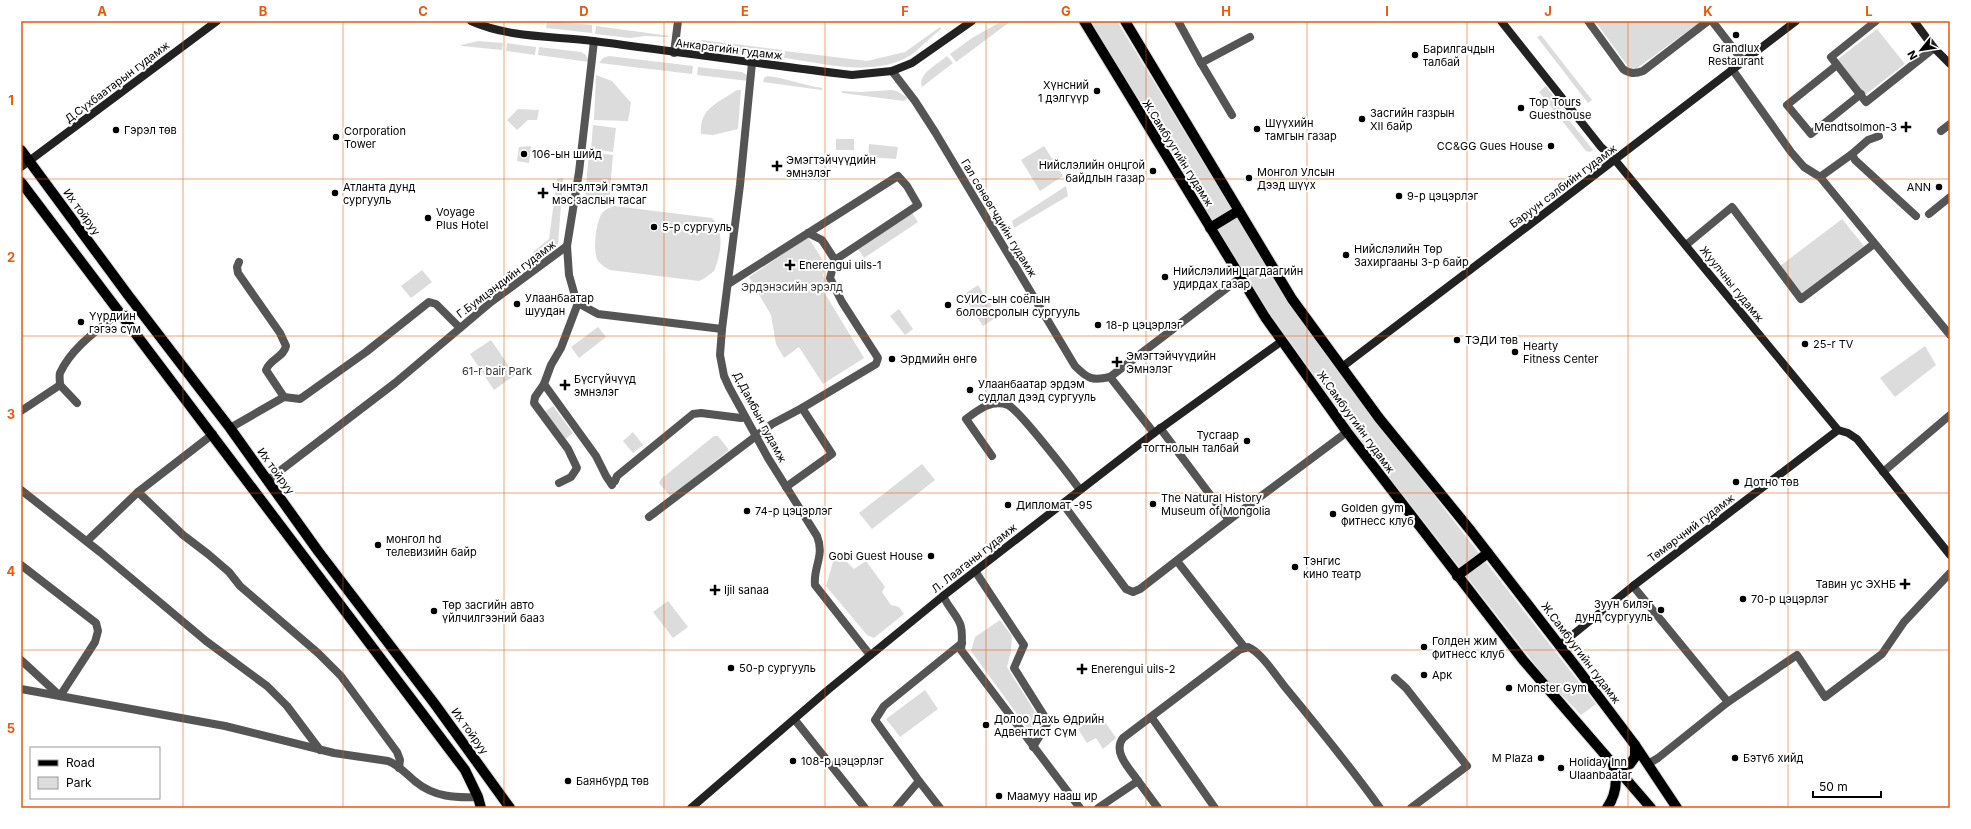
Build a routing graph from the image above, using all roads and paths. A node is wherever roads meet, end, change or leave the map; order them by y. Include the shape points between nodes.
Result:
1 (217, 21) edge
2 (471, 21) edge
3 (678, 21) edge
4 (972, 21) edge
5 (1084, 21) edge
6 (1125, 21) edge
7 (1178, 21) edge
8 (1501, 21) edge
9 (1588, 21) edge
10 (1708, 21) edge
11 (1712, 21) edge
12 (1796, 21) edge
13 (1876, 21) edge
14 (1914, 21) edge
15 (1250, 37) dead end
16 (594, 41) junction
17 (1934, 48) junction
18 (674, 53) junction
19 (1742, 61) junction
20 (752, 63) junction
21 (1201, 63) junction
22 (1950, 64) edge
23 (1837, 65) junction
24 (1732, 69) junction
25 (892, 71) junction
26 (1861, 94) junction
27 (1232, 114) dead end
28 (1950, 124) edge
29 (1941, 130) dead end
30 (1879, 136) dead end
31 (21, 150) edge
32 (1852, 154) junction
33 (1615, 160) junction
34 (25, 164) edge
35 (1820, 177) junction
36 (21, 182) edge
37 (1950, 197) edge
38 (1238, 211) junction
39 (1929, 214) dead end
40 (1916, 216) dead end
41 (1210, 228) junction
42 (808, 233) junction
43 (1874, 244) junction
44 (1686, 245) junction
45 (567, 246) junction
46 (835, 260) junction
47 (239, 262) dead end
48 (1240, 278) junction
49 (728, 284) junction
50 (578, 303) junction
51 (120, 312) junction
52 (460, 328) junction
53 (722, 330) junction
54 (1950, 335) edge
55 (1282, 341) junction
56 (1342, 366) junction
57 (1110, 377) junction
58 (544, 384) junction
59 (60, 385) junction
60 (284, 397) junction
61 (77, 403) dead end
62 (802, 408) junction
63 (21, 411) edge
64 (1950, 415) edge
65 (745, 417) junction
66 (230, 428) junction
67 (1838, 430) junction
68 (1157, 431) junction
69 (1346, 432) junction
70 (213, 434) junction
71 (756, 436) junction
72 (992, 456) dead end
73 (1883, 472) junction
74 (268, 480) junction
75 (558, 483) dead end
76 (786, 487) junction
77 (21, 490) edge
78 (1080, 490) junction
79 (138, 492) junction
80 (1062, 504) junction
81 (649, 517) dead end
82 (1229, 520) junction
83 (86, 541) junction
84 (1488, 553) junction
85 (1950, 555) edge
86 (1177, 561) junction
87 (21, 565) edge
88 (975, 571) junction
89 (1950, 574) edge
90 (1457, 576) junction
91 (1633, 586) junction
92 (943, 596) junction
93 (962, 643) junction
94 (1560, 645) junction
95 (1244, 648) junction
96 (870, 654) junction
97 (21, 660) edge
98 (1395, 678) dead end
99 (21, 689) edge
100 (60, 696) junction
101 (1728, 702) junction
102 (1152, 718) junction
103 (795, 720) junction
104 (1635, 745) junction
105 (1033, 747) junction
106 (320, 750) junction
107 (1612, 761) junction
108 (1648, 764) junction
109 (399, 768) junction
110 (919, 781) junction
111 (1138, 781) junction
112 (1666, 792) junction
113 (478, 798) junction
114 (480, 808) edge
115 (510, 808) edge
116 (691, 808) edge
117 (865, 808) edge
118 (896, 808) edge
119 (940, 808) edge
120 (1080, 808) edge
121 (1098, 808) edge
122 (1158, 808) edge
123 (1215, 808) edge
124 (1380, 808) edge
125 (1411, 808) edge
126 (1606, 808) edge
127 (1651, 808) edge
128 (1677, 808) edge
129 (1683, 808) edge

1 - 34 main road, Д.Сүхбаатарын гудамж
2 - 16 main road, Анкарагийн гудамж via 514,33
3 - 18 street
4 - 25 main road, Анкарагийн гудамж via 912,63
5 - 41 main road, Ж.Самбуугийн гудамж
6 - 38 main road, Ж.Самбуугийн гудамж
7 - 21 street
8 - 33 main road, Жуулчны гудамж via 1601,147
9 - 10 street via 1623,69 1638,73
11 - 19 street
12 - 19 main road, Баруун сэлбийн гудамж
13 - 23 street via 1831,57
14 - 17 main road
15 - 21 street
16 - 18 main road, Анкарагийн гудамж
16 - 45 street, Г.Бумцэндийн гудамж via 579,172
17 - 22 main road
17 - 26 street via 1866,102
18 - 20 main road, Анкарагийн гудамж
19 - 24 main road, Баруун сэлбийн гудамж
20 - 25 main road, Анкарагийн гудамж via 852,75
20 - 49 street, Д.Дамбын гудамж
21 - 27 street
23 - 26 street
23 - 26 street via 1787,105 1811,134
24 - 33 main road, Баруун сэлбийн гудамж
24 - 35 street via 1791,152 1804,167
25 - 57 street, Гал сөнөөгчдийн гудамж via 935,132 1075,366 1087,377 1098,380
28 - 29 street
30 - 32 street via 1868,140
31 - 34 main road, Их тойруу
32 - 35 street
32 - 40 street via 1855,160
33 - 44 main road, Жуулчны гудамж
33 - 56 main road, Баруун сэлбийн гудамж
34 - 66 main road, Их тойруу
35 - 43 street
36 - 51 main road
37 - 39 street
38 - 41 main road
38 - 56 main road, Ж.Самбуугийн гудамж via 1292,299
41 - 48 main road, Ж.Самбуугийн гудамж
42 - 46 street via 822,240
42 - 46 street via 898,176 918,205
42 - 49 street
43 - 44 street via 1801,299 1732,207
43 - 54 street
44 - 67 main road, Жуулчны гудамж
45 - 50 street via 569,275
45 - 52 street, Г.Бумцэндийн гудамж
46 - 62 street via 830,278 842,302 878,358 876,364
47 - 60 street via 238,273 280,333 286,346 284,353 272,361 266,370
48 - 55 main road, Ж.Самбуугийн гудамж
48 - 57 street
49 - 53 street, Д.Дамбын гудамж
50 - 53 street via 598,314
50 - 58 street via 562,348 551,365
51 - 59 street via 77,349 60,374
51 - 70 main road
52 - 60 street, Г.Бумцэндийн гудамж via 436,304 429,302 366,352 300,399
52 - 74 street via 395,383
53 - 65 street, Д.Дамбын гудамж via 720,355 724,376
55 - 68 main road, Л. Лааганы гудамж
55 - 69 main road, Ж.Самбуугийн гудамж
56 - 84 main road, Ж.Самбуугийн гудамж via 1379,418
57 - 68 street
58 - 65 street via 614,483 617,476 693,414
58 - 75 street via 534,403 568,449 577,468 571,477
59 - 61 street
59 - 63 street
60 - 66 street, Г.Бумцэндийн гудамж
62 - 71 street
62 - 76 street via 832,454
64 - 73 street
65 - 71 street, Д.Дамбын гудамж
66 - 74 main road, Их тойруу
67 - 73 main road, Жуулчны гудамж via 1857,439
67 - 91 main road, Төмөрчний гудамж
68 - 78 main road, Л. Лааганы гудамж
68 - 82 street
69 - 82 street
69 - 90 main road, Ж.Самбуугийн гудамж
70 - 79 street
70 - 113 main road via 465,770
71 - 76 street, Д.Дамбын гудамж
71 - 81 street
72 - 78 street via 966,419 988,404 1008,406 1020,416
73 - 85 main road, Жуулчны гудамж
74 - 115 main road, Их тойруу
76 - 96 street, Д.Дамбын гудамж via 817,536 821,547 814,578 815,585
77 - 83 street
78 - 80 main road, Л. Лааганы гудамж
79 - 83 street
79 - 109 street via 341,676 397,752
80 - 86 street via 1130,591 1140,589
80 - 88 main road, Л. Лааганы гудамж
82 - 86 street
83 - 106 street via 206,641 267,686 287,706
84 - 90 main road
84 - 94 main road, Ж.Самбуугийн гудамж
86 - 95 street
87 - 100 street via 96,623 98,631 94,642
88 - 92 main road, Л. Лааганы гудамж
88 - 105 street via 1024,645 1014,668 1048,722
89 - 101 street via 1904,622 1882,654 1825,697 1797,655
90 - 107 main road, Ж.Самбуугийн гудамж via 1554,698
91 - 94 main road, Төмөрчний гудамж
91 - 101 street
92 - 93 street via 959,619 963,633
92 - 96 main road, Л. Лааганы гудамж
93 - 105 street via 961,650
93 - 110 street via 884,706 874,720
94 - 104 main road, Ж.Самбуугийн гудамж
95 - 102 street
95 - 124 street via 1252,649 1263,660 1322,731
96 - 103 main road, Л. Лааганы гудамж
97 - 100 street
98 - 125 street via 1406,688 1467,766
99 - 100 street
100 - 106 street via 225,726
101 - 108 street
102 - 111 street via 1123,738 1119,746 1120,754
102 - 123 street
103 - 116 main road, Л. Лааганы гудамж
103 - 117 street
104 - 107 main road via 1635,757 1630,764 1621,766
104 - 108 main road, Ж.Самбуугийн гудамж
105 - 120 street
106 - 109 street via 388,761
107 - 126 main road via 1616,788
107 - 127 main road, Ж.Самбуугийн гудамж
108 - 112 main road, Ж.Самбуугийн гудамж
109 - 113 street via 417,784 432,792 453,797
110 - 118 street
110 - 119 street
111 - 121 street
111 - 122 street
112 - 128 main road, Ж.Самбуугийн гудамж
112 - 129 main road
113 - 114 main road

